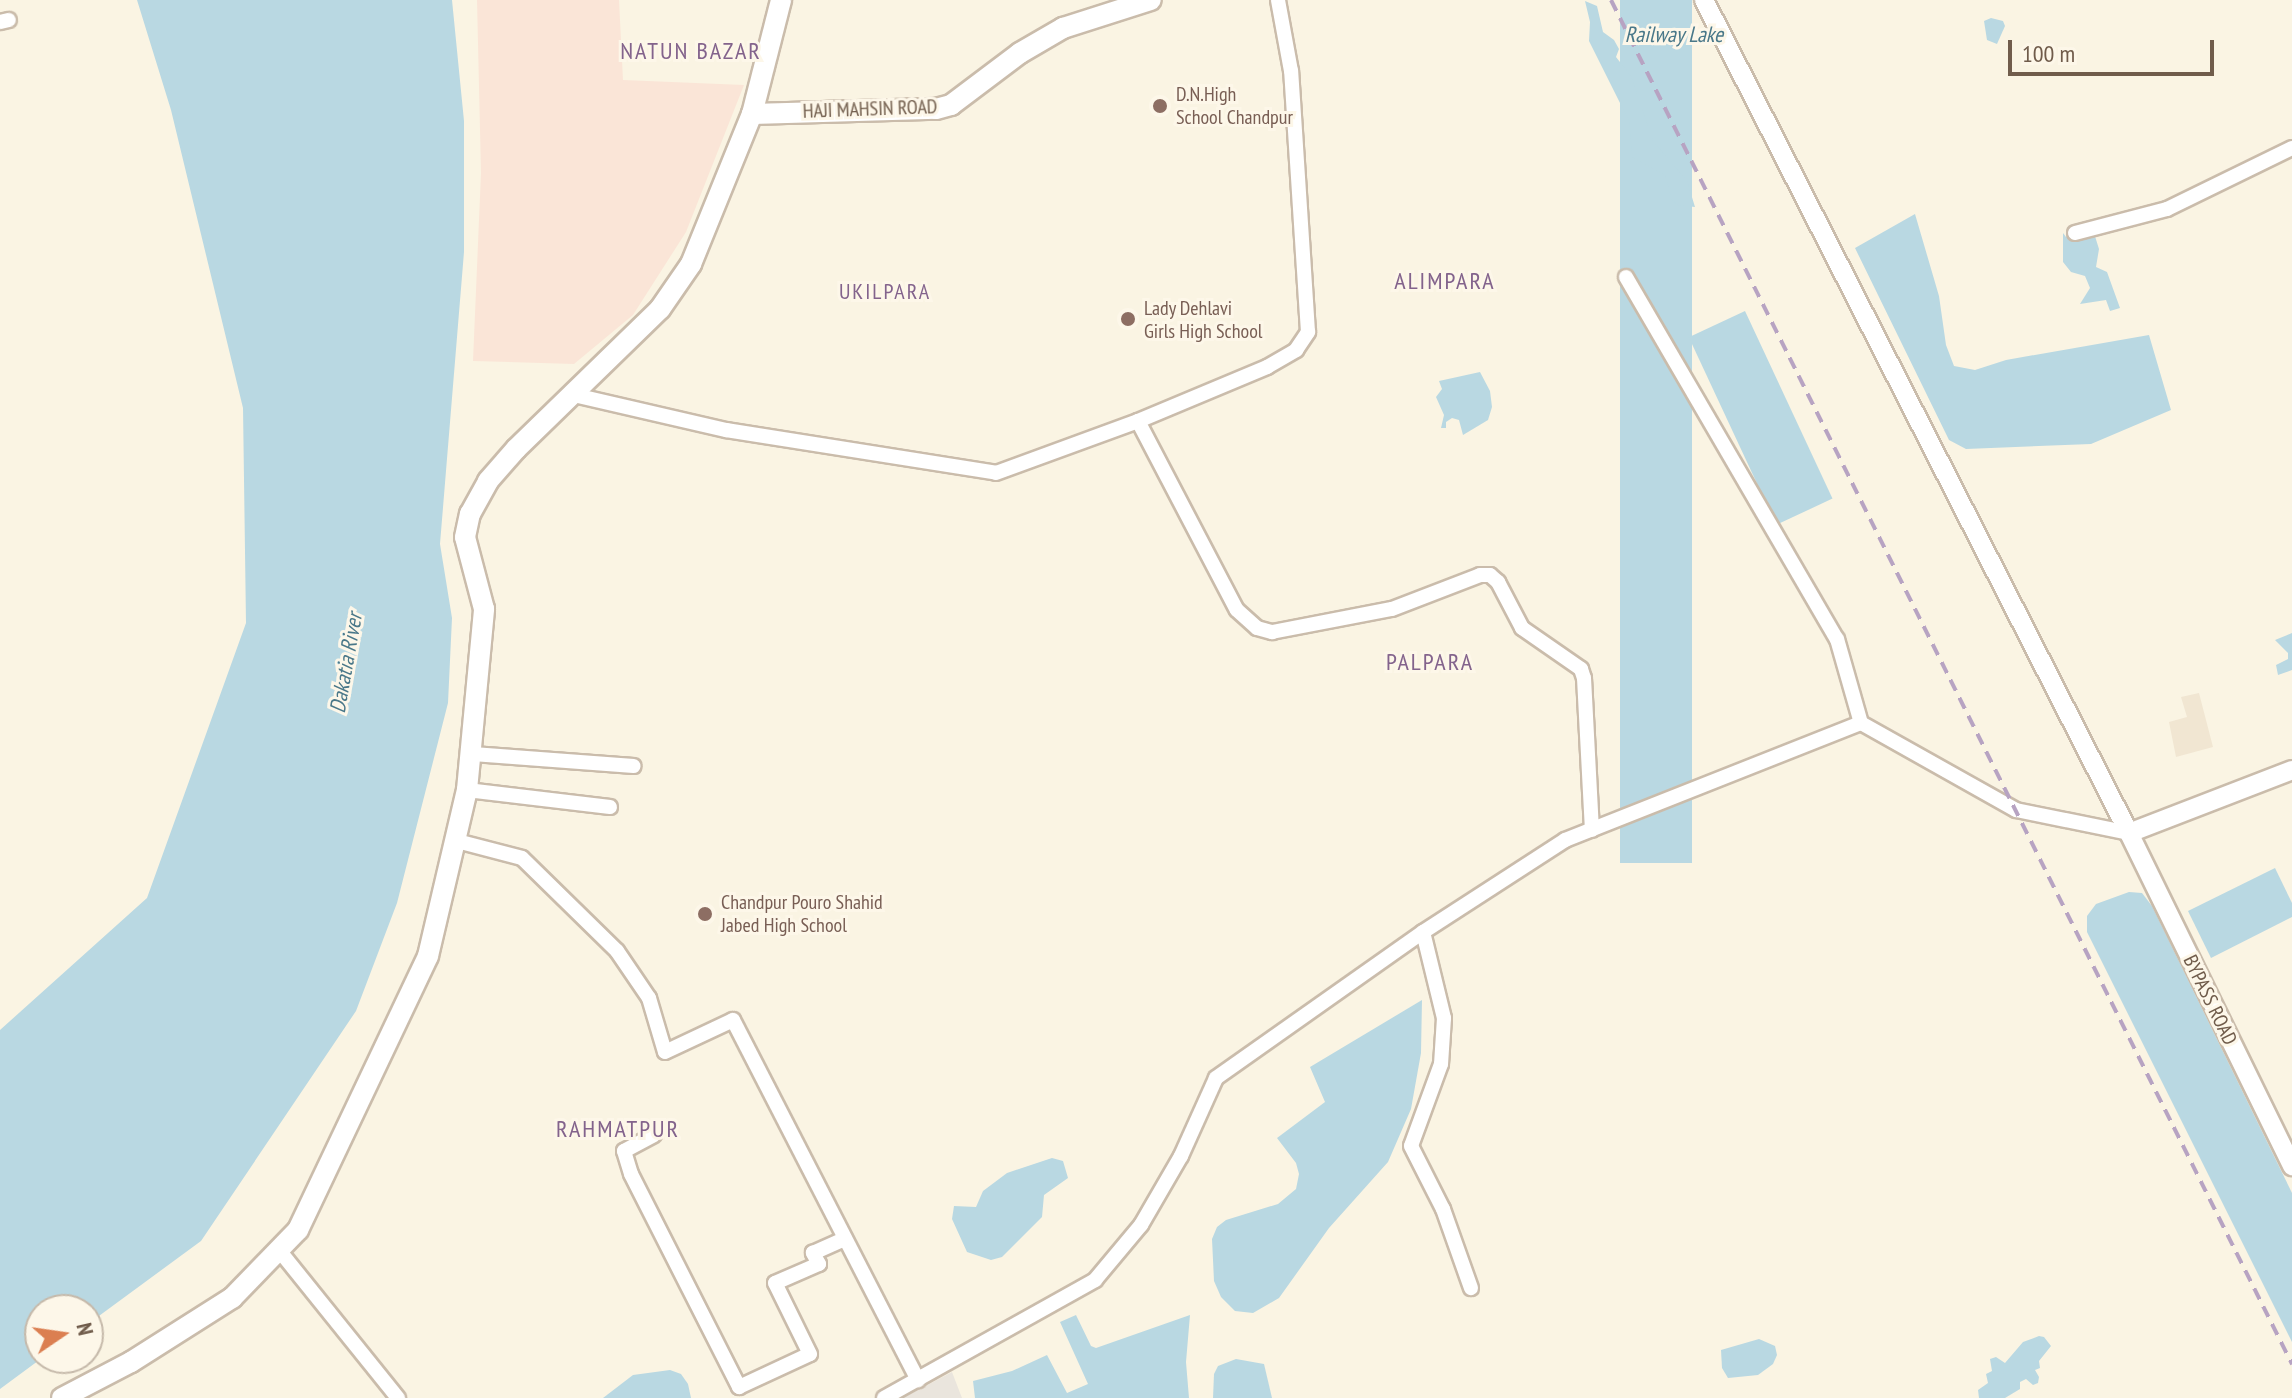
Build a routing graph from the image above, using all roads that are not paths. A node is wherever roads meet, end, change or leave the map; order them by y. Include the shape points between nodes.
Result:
1 (781, 0) edge
2 (1151, 0) edge
3 (1278, 0) edge
4 (1704, 0) edge
5 (752, 114) junction
6 (2292, 148) edge
7 (2075, 233) dead end
8 (1626, 277) dead end
9 (574, 395) junction
10 (1138, 421) junction
11 (1861, 723) junction
12 (473, 754) junction
13 (634, 766) dead end
14 (2292, 770) edge
15 (467, 790) junction
16 (610, 807) dead end
17 (1592, 830) junction
18 (2129, 833) junction
19 (453, 840) junction
20 (1423, 932) junction
21 (654, 1135) dead end
22 (2292, 1166) edge
23 (845, 1239) junction
24 (279, 1250) junction
25 (1471, 1288) dead end
26 (918, 1380) junction
27 (62, 1398) edge
28 (398, 1398) edge
29 (884, 1398) edge

1 - 5 main road
2 - 5 main road, HAJI MAHSIN ROAD via 1089,18 1037,41 951,105
3 - 10 street via 1291,71 1308,332 1296,350 1267,367
4 - 18 street, BYPASS ROAD
5 - 9 main road via 698,251 679,284
6 - 7 street via 2167,209
8 - 11 street via 1837,639
9 - 10 street via 726,430 996,473
9 - 12 main road via 516,449 470,514 465,537 484,609
10 - 17 street via 1237,610 1257,628 1272,632 1392,609 1480,575 1498,582 1522,628 1581,669
11 - 17 street
11 - 18 street via 2016,810
12 - 13 street
12 - 15 main road
14 - 18 street
15 - 16 street
15 - 19 main road
17 - 20 street via 1565,840
18 - 22 street, BYPASS ROAD
19 - 23 street via 522,858 617,951 649,998 665,1052 733,1020
19 - 24 main road via 428,956 298,1230
20 - 25 street via 1444,1018 1441,1064 1411,1146 1443,1209
20 - 26 street via 1216,1078 1181,1156 1141,1225 1095,1280
21 - 23 street via 624,1151 631,1174 739,1387 810,1354 775,1283 819,1264 813,1253
23 - 26 street
24 - 27 main road via 232,1298
24 - 28 street
26 - 29 street

